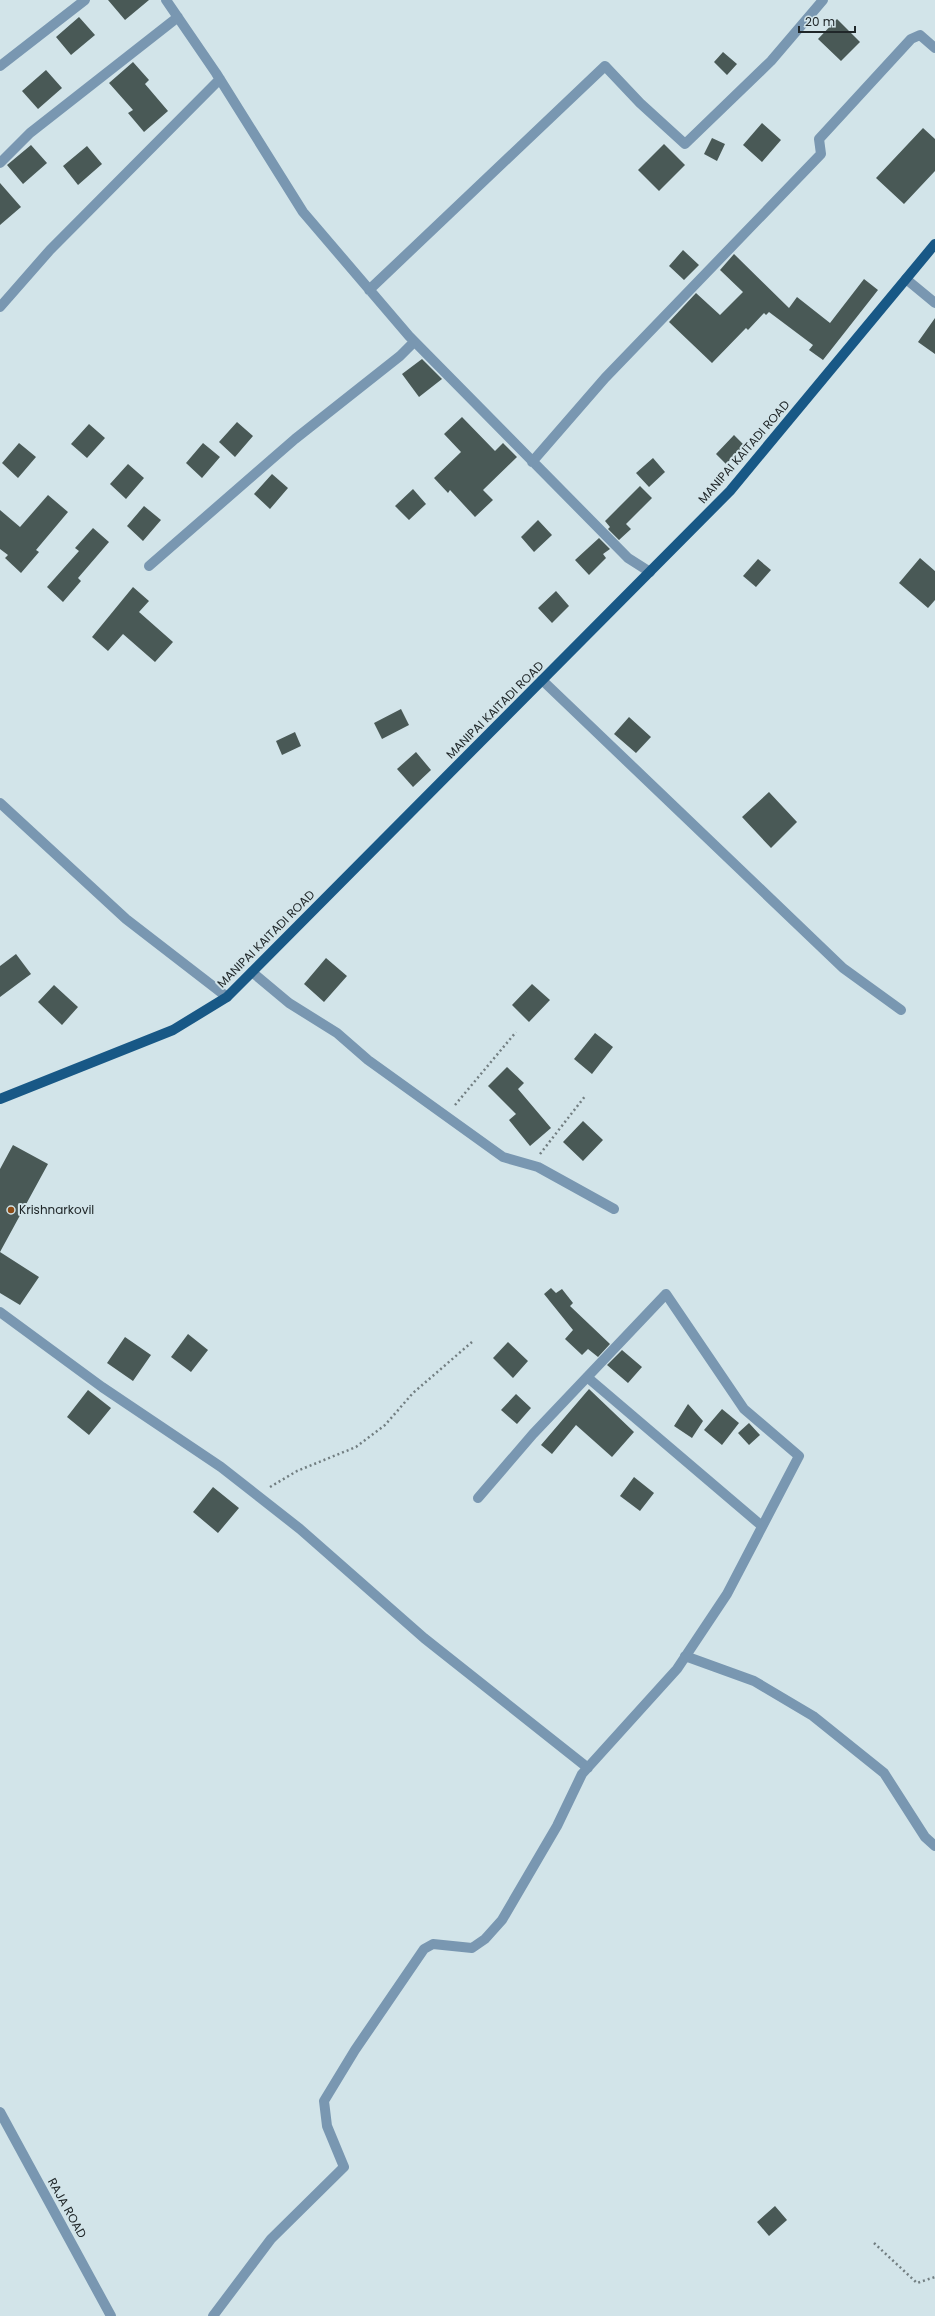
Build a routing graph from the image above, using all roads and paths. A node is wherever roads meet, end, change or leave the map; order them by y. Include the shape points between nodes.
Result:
1 (85, 0) edge
2 (166, 0) edge
3 (823, 0) edge
4 (178, 17) junction
5 (935, 48) edge
6 (0, 66) edge
7 (220, 79) junction
8 (0, 163) edge
9 (935, 244) edge
10 (906, 279) junction
11 (369, 290) junction
12 (935, 303) edge
13 (0, 307) edge
14 (414, 342) junction
15 (532, 462) junction
16 (149, 566) dead end
17 (650, 572) junction
18 (542, 680) junction
19 (0, 803) edge
20 (252, 972) junction
21 (227, 997) junction
22 (901, 1010) dead end
23 (516, 1032) dead end
24 (586, 1095) dead end
25 (0, 1099) edge
26 (445, 1116) junction
27 (531, 1165) junction
28 (614, 1209) dead end
29 (0, 1312) edge
30 (472, 1342) dead end
31 (587, 1377) junction
32 (250, 1490) junction
33 (478, 1498) dead end
34 (762, 1526) junction
35 (685, 1656) junction
36 (588, 1768) junction
37 (935, 1846) edge
38 (0, 2112) edge
39 (874, 2243) dead end
40 (935, 2277) edge
41 (111, 2316) edge
42 (213, 2316) edge

1 - 6 street
2 - 4 street
3 - 11 street via 771,61 685,144 640,103 605,66
4 - 7 street
4 - 8 street via 30,133
5 - 15 street via 920,35 911,39 819,139 821,154 605,378
7 - 11 street via 303,212
7 - 13 street via 50,250
9 - 10 main road, MANIPAI KAITADI ROAD
10 - 12 street
10 - 17 main road, MANIPAI KAITADI ROAD via 730,492
11 - 14 street
14 - 15 street
14 - 16 street via 400,356 295,439
15 - 17 street via 628,558
17 - 18 main road, MANIPAI KAITADI ROAD
18 - 20 main road, MANIPAI KAITADI ROAD
18 - 22 street via 843,968
19 - 21 street via 126,919
20 - 21 main road, MANIPAI KAITADI ROAD
20 - 26 street
21 - 25 main road, MANIPAI KAITADI ROAD via 173,1030
23 - 26 path
24 - 27 path
26 - 27 street via 502,1157
27 - 28 street
29 - 32 street via 102,1388 221,1467
30 - 32 path via 413,1393 385,1425 356,1447 296,1471 273,1486
31 - 33 street
31 - 34 street
31 - 34 street via 666,1294 744,1409 799,1456
32 - 36 street via 300,1529 424,1638
34 - 35 street via 727,1594
35 - 36 street via 677,1669
35 - 37 street via 754,1681 813,1716 884,1773 925,1837
36 - 42 street via 582,1774 557,1826 502,1920 485,1939 472,1948 433,1944 424,1949 355,2050 324,2101 327,2126 344,2167 271,2239
38 - 41 street, RAJA ROAD
39 - 40 path via 916,2283

